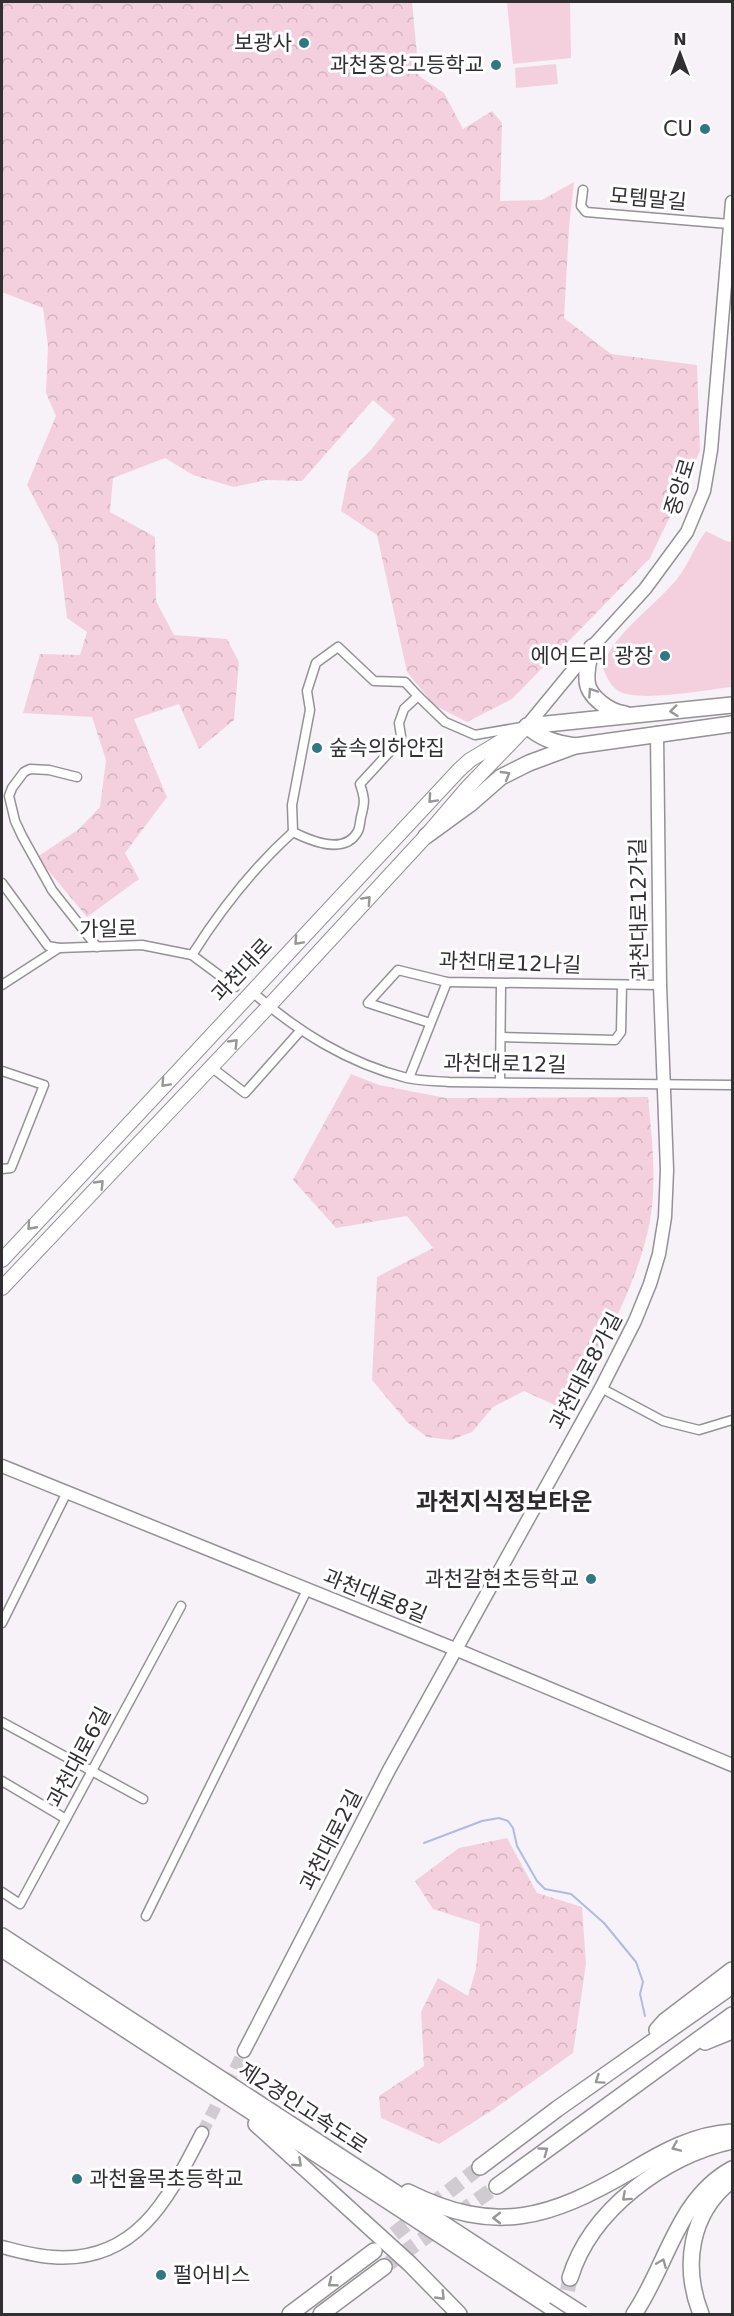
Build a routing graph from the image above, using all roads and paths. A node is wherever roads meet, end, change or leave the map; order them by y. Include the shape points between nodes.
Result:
1 (583, 190) dead end
2 (732, 202) edge
3 (729, 224) junction
4 (729, 270) edge
5 (592, 647) junction
6 (418, 696) junction
7 (732, 705) edge
8 (630, 715) junction
9 (732, 724) edge
10 (527, 726) junction
11 (657, 733) junction
12 (575, 746) junction
13 (459, 770) junction
14 (77, 777) dead end
15 (468, 787) junction
16 (293, 832) junction
17 (426, 836) junction
18 (2, 883) edge
19 (97, 947) junction
20 (59, 948) junction
21 (192, 955) junction
22 (447, 982) junction
23 (501, 984) junction
24 (622, 985) junction
25 (660, 985) junction
26 (2, 986) edge
27 (235, 987) dead end
28 (251, 992) junction
29 (269, 1006) junction
30 (430, 1023) junction
31 (301, 1030) junction
32 (501, 1037) junction
33 (211, 1067) junction
34 (2, 1071) edge
35 (409, 1078) junction
36 (500, 1082) junction
37 (663, 1085) junction
38 (732, 1085) edge
39 (2, 1169) edge
40 (2, 1260) edge
41 (2, 1288) edge
42 (601, 1388) junction
43 (732, 1420) edge
44 (2, 1466) edge
45 (14, 1471) junction
46 (2, 1476) edge
47 (67, 1492) junction
48 (307, 1590) junction
49 (181, 1606) dead end
50 (2, 1623) edge
51 (455, 1649) junction
52 (2, 1722) edge
53 (732, 1765) edge
54 (92, 1771) junction
55 (2, 1781) edge
56 (143, 1798) dead end
57 (66, 1819) junction
58 (2, 1892) edge
59 (146, 1916) dead end
60 (2, 1936) edge
61 (2, 1949) edge
62 (732, 1970) edge
63 (52, 1976) junction
64 (732, 1986) edge
65 (732, 2015) edge
66 (732, 2031) edge
67 (244, 2051) tunnel mouth
68 (681, 2053) junction
69 (628, 2060) junction
70 (225, 2095) junction
71 (732, 2132) edge
72 (202, 2133) tunnel mouth
73 (313, 2140) junction
74 (732, 2141) edge
75 (480, 2167) tunnel mouth
76 (732, 2169) edge
77 (732, 2180) edge
78 (497, 2186) tunnel mouth
79 (2, 2247) edge
80 (374, 2250) tunnel mouth
81 (384, 2267) tunnel mouth
82 (570, 2278) tunnel mouth
83 (555, 2306) edge
84 (290, 2314) edge
85 (321, 2314) edge
86 (459, 2314) edge
87 (582, 2314) edge
88 (634, 2314) edge
89 (701, 2314) edge

1 - 3 street, 모템말길 via 581,206 586,212
2 - 3 street, 중앙로
3 - 4 street, 중앙로
4 - 5 street, 중앙로 via 704,491 687,532 645,589
8 -> 5 highway via 614,713 586,684
5 - 10 street, 중앙로
6 - 10 street via 445,722 475,735
6 - 16 street via 404,709 399,723 401,736 395,746 360,784 365,799 358,832 348,842 328,845
6 - 16 street via 405,682 374,681 338,646 316,663 307,691 310,710 291,805
7 -> 8 highway
8 - 10 highway
9 - 11 highway
10 - 12 highway via 538,736
10 - 13 main road, 과천대로
10 - 15 main road, 과천대로
11 - 12 highway
11 - 25 street, 과천대로12가길
17 -> 12 highway via 501,777
13 - 15 main road via 468,774
13 -> 28 main road, 과천대로
14 - 19 street via 30,769 9,796 19,828 52,890
15 - 17 main road, 과천대로
16 - 21 street via 233,894
29 -> 17 main road, 과천대로
18 - 20 street, 가일로 via 48,946
19 - 20 street, 가일로
19 - 21 street, 가일로 via 142,945
20 - 26 street
21 - 27 street, 가일로
22 - 23 street, 과천대로12나길
22 - 30 street
22 - 30 street, 과천대로12나길 via 398,970 368,1004
23 - 24 street, 과천대로12나길
23 - 32 street
24 - 25 street, 과천대로12나길
24 - 32 street via 621,1032 615,1040
25 - 37 street, 과천대로12가길
28 - 29 street, 과천대로12길
28 -> 40 main road, 과천대로
29 - 31 street, 과천대로12길
33 -> 29 main road, 과천대로
30 - 35 street
31 - 33 street via 245,1093
31 - 35 street, 과천대로12길 via 366,1065
32 - 36 street
41 -> 33 main road, 과천대로
34 - 39 street via 44,1085 11,1168
35 - 36 street, 과천대로12길
36 - 37 street, 과천대로12길
37 - 38 street, 과천대로12길
37 - 42 street, 과천대로8가길 via 667,1170 659,1254 635,1321
42 - 43 street via 663,1421 699,1430
42 - 51 street, 과천대로8가길
44 - 45 street, 과천대로8길
45 - 46 street
45 - 47 street, 과천대로8길
47 - 48 street, 과천대로8길
47 - 50 street
48 - 51 street, 과천대로8길
48 - 59 street
49 - 54 street, 과천대로6길
51 - 53 street, 과천대로8길
51 - 67 street, 과천대로2길
52 - 54 street
54 - 56 street
54 - 57 street, 과천대로6길
55 - 57 street
57 - 58 street, 과천대로6길 via 21,1904
60 - 63 highway, 제2경인고속도로
61 - 63 highway, 제2경인고속도로
62 - 69 highway via 665,2021
63 - 70 highway, 제2경인고속도로
63 - 73 highway, 제2경인고속도로
64 - 69 highway
65 - 68 highway
66 - 68 highway
78 -> 68 highway
69 -> 75 highway
70 - 83 highway, 제2경인고속도로
70 -> 86 highway via 404,2258
71 -> 73 highway via 673,2148 569,2204 499,2218 469,2215 430,2203
72 - 79 street via 164,2203 126,2240 98,2252 69,2257
73 - 83 highway, 제2경인고속도로
74 -> 82 highway via 678,2160 631,2192 596,2230
88 -> 76 highway via 693,2204 714,2181
77 - 89 highway via 710,2201 692,2245 692,2286
80 -> 84 highway
81 - 85 highway
83 - 87 highway, 제2경인고속도로, bridge

